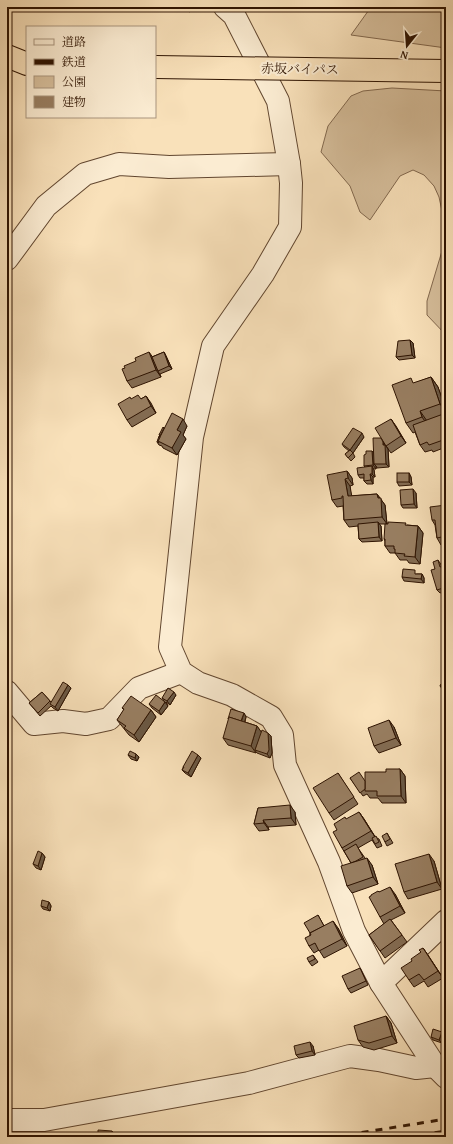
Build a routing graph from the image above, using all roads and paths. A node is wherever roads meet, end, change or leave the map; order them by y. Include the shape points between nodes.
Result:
1 (226, 7) edge
2 (7, 56) edge
3 (26, 65) edge
4 (26, 65) edge
5 (7, 66) edge
6 (156, 68) edge
7 (446, 71) edge
8 (289, 164) junction
9 (7, 259) edge
10 (181, 672) junction
11 (7, 692) edge
12 (446, 921) edge
13 (381, 983) junction
14 (440, 1072) edge
15 (7, 1120) edge

1 - 8 street via 234,15 278,101
2 - 3 highway
4 - 5 highway
6 - 7 highway, 赤坂バイパス, bridge
8 - 9 street via 169,167 119,164 84,174 46,206
8 - 10 street via 290,227 263,274 213,346 192,437 170,647
10 - 11 street via 139,688 109,719 86,724 63,721 34,724
10 - 13 street via 198,683 232,695 271,717 282,735 285,765 328,862 354,931
12 - 13 street
13 - 14 street
14 - 15 street via 350,1056 249,1083 44,1120

